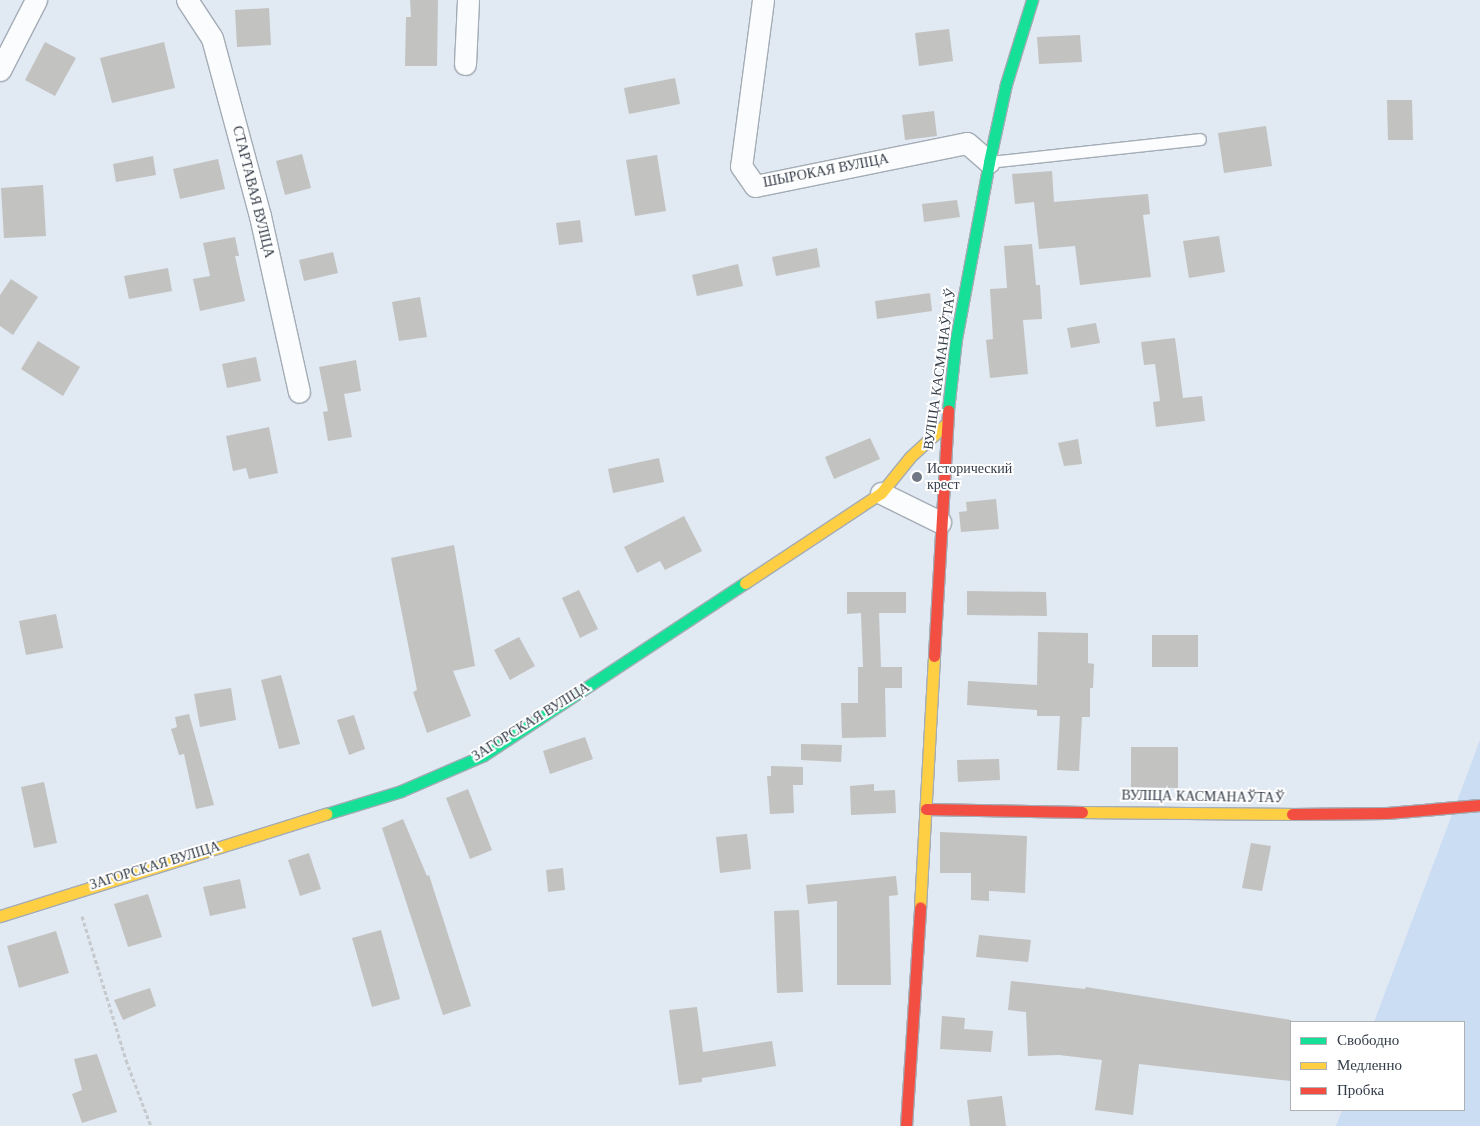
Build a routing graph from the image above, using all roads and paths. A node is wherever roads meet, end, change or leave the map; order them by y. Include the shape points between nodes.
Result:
1 (36, 0) edge
2 (187, 0) edge
3 (468, 0) edge
4 (763, 0) edge
5 (1032, 0) edge
6 (465, 64) dead end
7 (0, 70) edge
8 (1200, 138) dead end
9 (990, 162) junction
10 (299, 392) dead end
11 (946, 424) junction
12 (881, 493) junction
13 (940, 522) junction
14 (1480, 804) edge
15 (926, 809) junction
16 (74, 891) junction
17 (0, 916) edge
18 (151, 1126) edge
19 (906, 1126) edge

1 - 7 street
2 - 10 street, СТАРТАВАЯ ВУЛІЦА via 212,38 260,216
3 - 6 street
4 - 9 street, ШЫРОКАЯ ВУЛІЦА via 741,166 755,186 967,143
5 - 9 street, ВУЛІЦА КАСМАНАЎТАЎ via 1006,84
8 - 9 lane
9 - 11 street, ВУЛІЦА КАСМАНАЎТАЎ via 956,339
11 - 12 street, ЗАГОРСКАЯ ВУЛІЦА via 910,457
11 - 13 street, ВУЛІЦА КАСМАНАЎТАЎ
12 - 13 street
12 - 16 street, ЗАГОРСКАЯ ВУЛІЦА via 484,755 401,791
13 - 15 street, ВУЛІЦА КАСМАНАЎТАЎ
14 - 15 street, ВУЛІЦА КАСМАНАЎТАЎ via 1387,813 1212,814
15 - 19 street, ВУЛІЦА КАСМАНАЎТАЎ
16 - 17 street, ЗАГОРСКАЯ ВУЛІЦА
16 - 18 path via 126,1060

